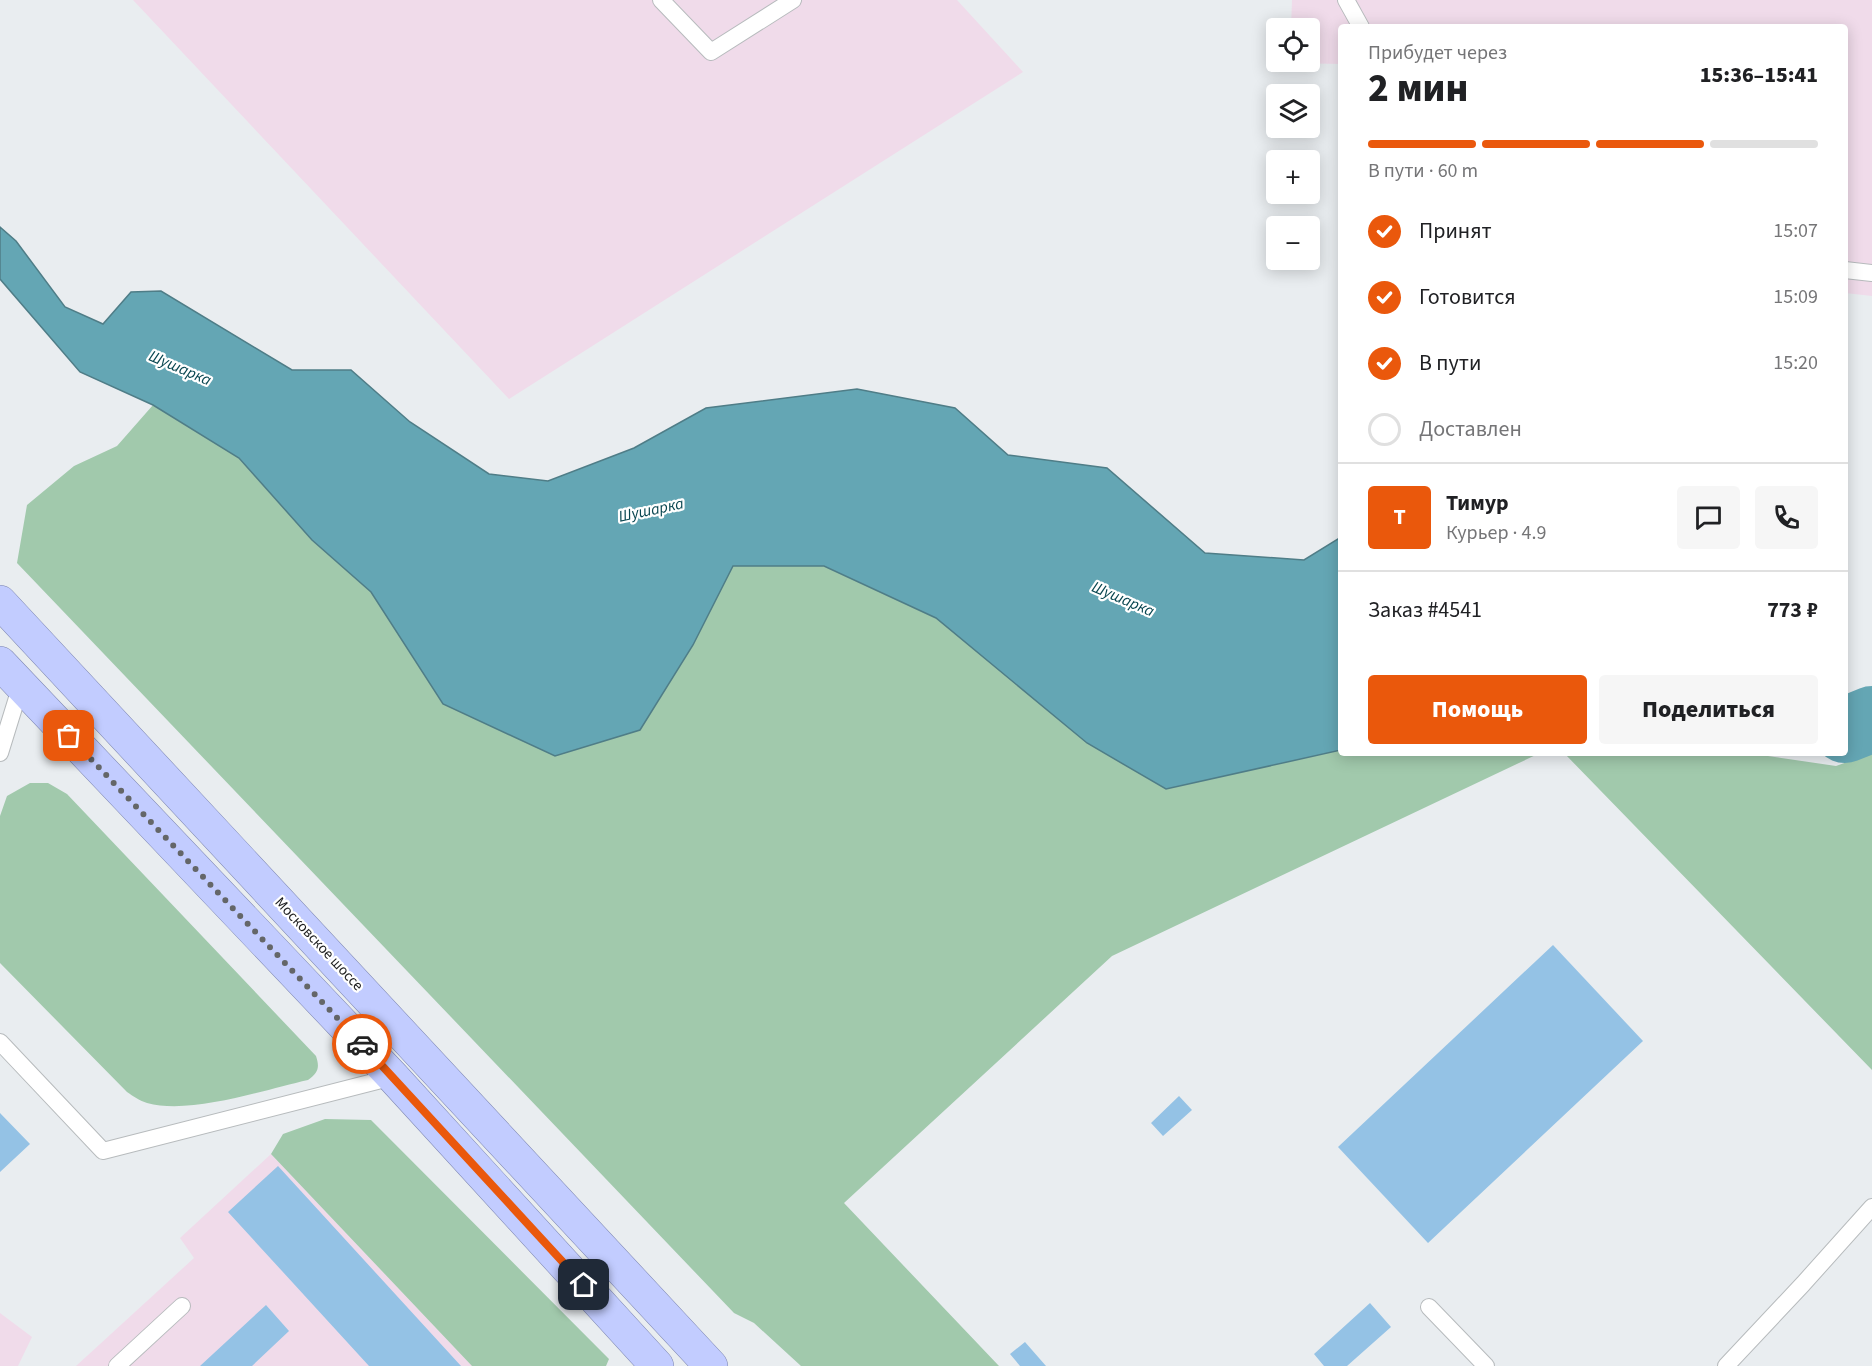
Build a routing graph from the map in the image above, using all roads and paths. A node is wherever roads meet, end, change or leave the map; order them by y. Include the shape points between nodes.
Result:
1 (660, 0) edge
2 (793, 0) edge
3 (1346, 0) edge
4 (1359, 24) edge
5 (1848, 270) edge
6 (1872, 273) edge
7 (0, 602) edge
8 (10, 674) edge
9 (0, 753) edge
10 (0, 1042) edge
11 (393, 1077) junction
12 (1872, 1207) edge
13 (182, 1306) dead end
14 (1428, 1307) dead end
15 (117, 1366) edge
16 (657, 1366) edge
17 (711, 1366) edge
18 (1486, 1366) edge
19 (1726, 1366) edge

1 - 2 lane via 711,52
3 - 4 lane
5 - 6 lane
7 - 17 highway, Московское шоссе
8 - 9 lane
8 - 11 highway
10 - 11 lane via 103,1150
11 - 16 highway
12 - 19 lane
13 - 15 lane
14 - 18 lane

